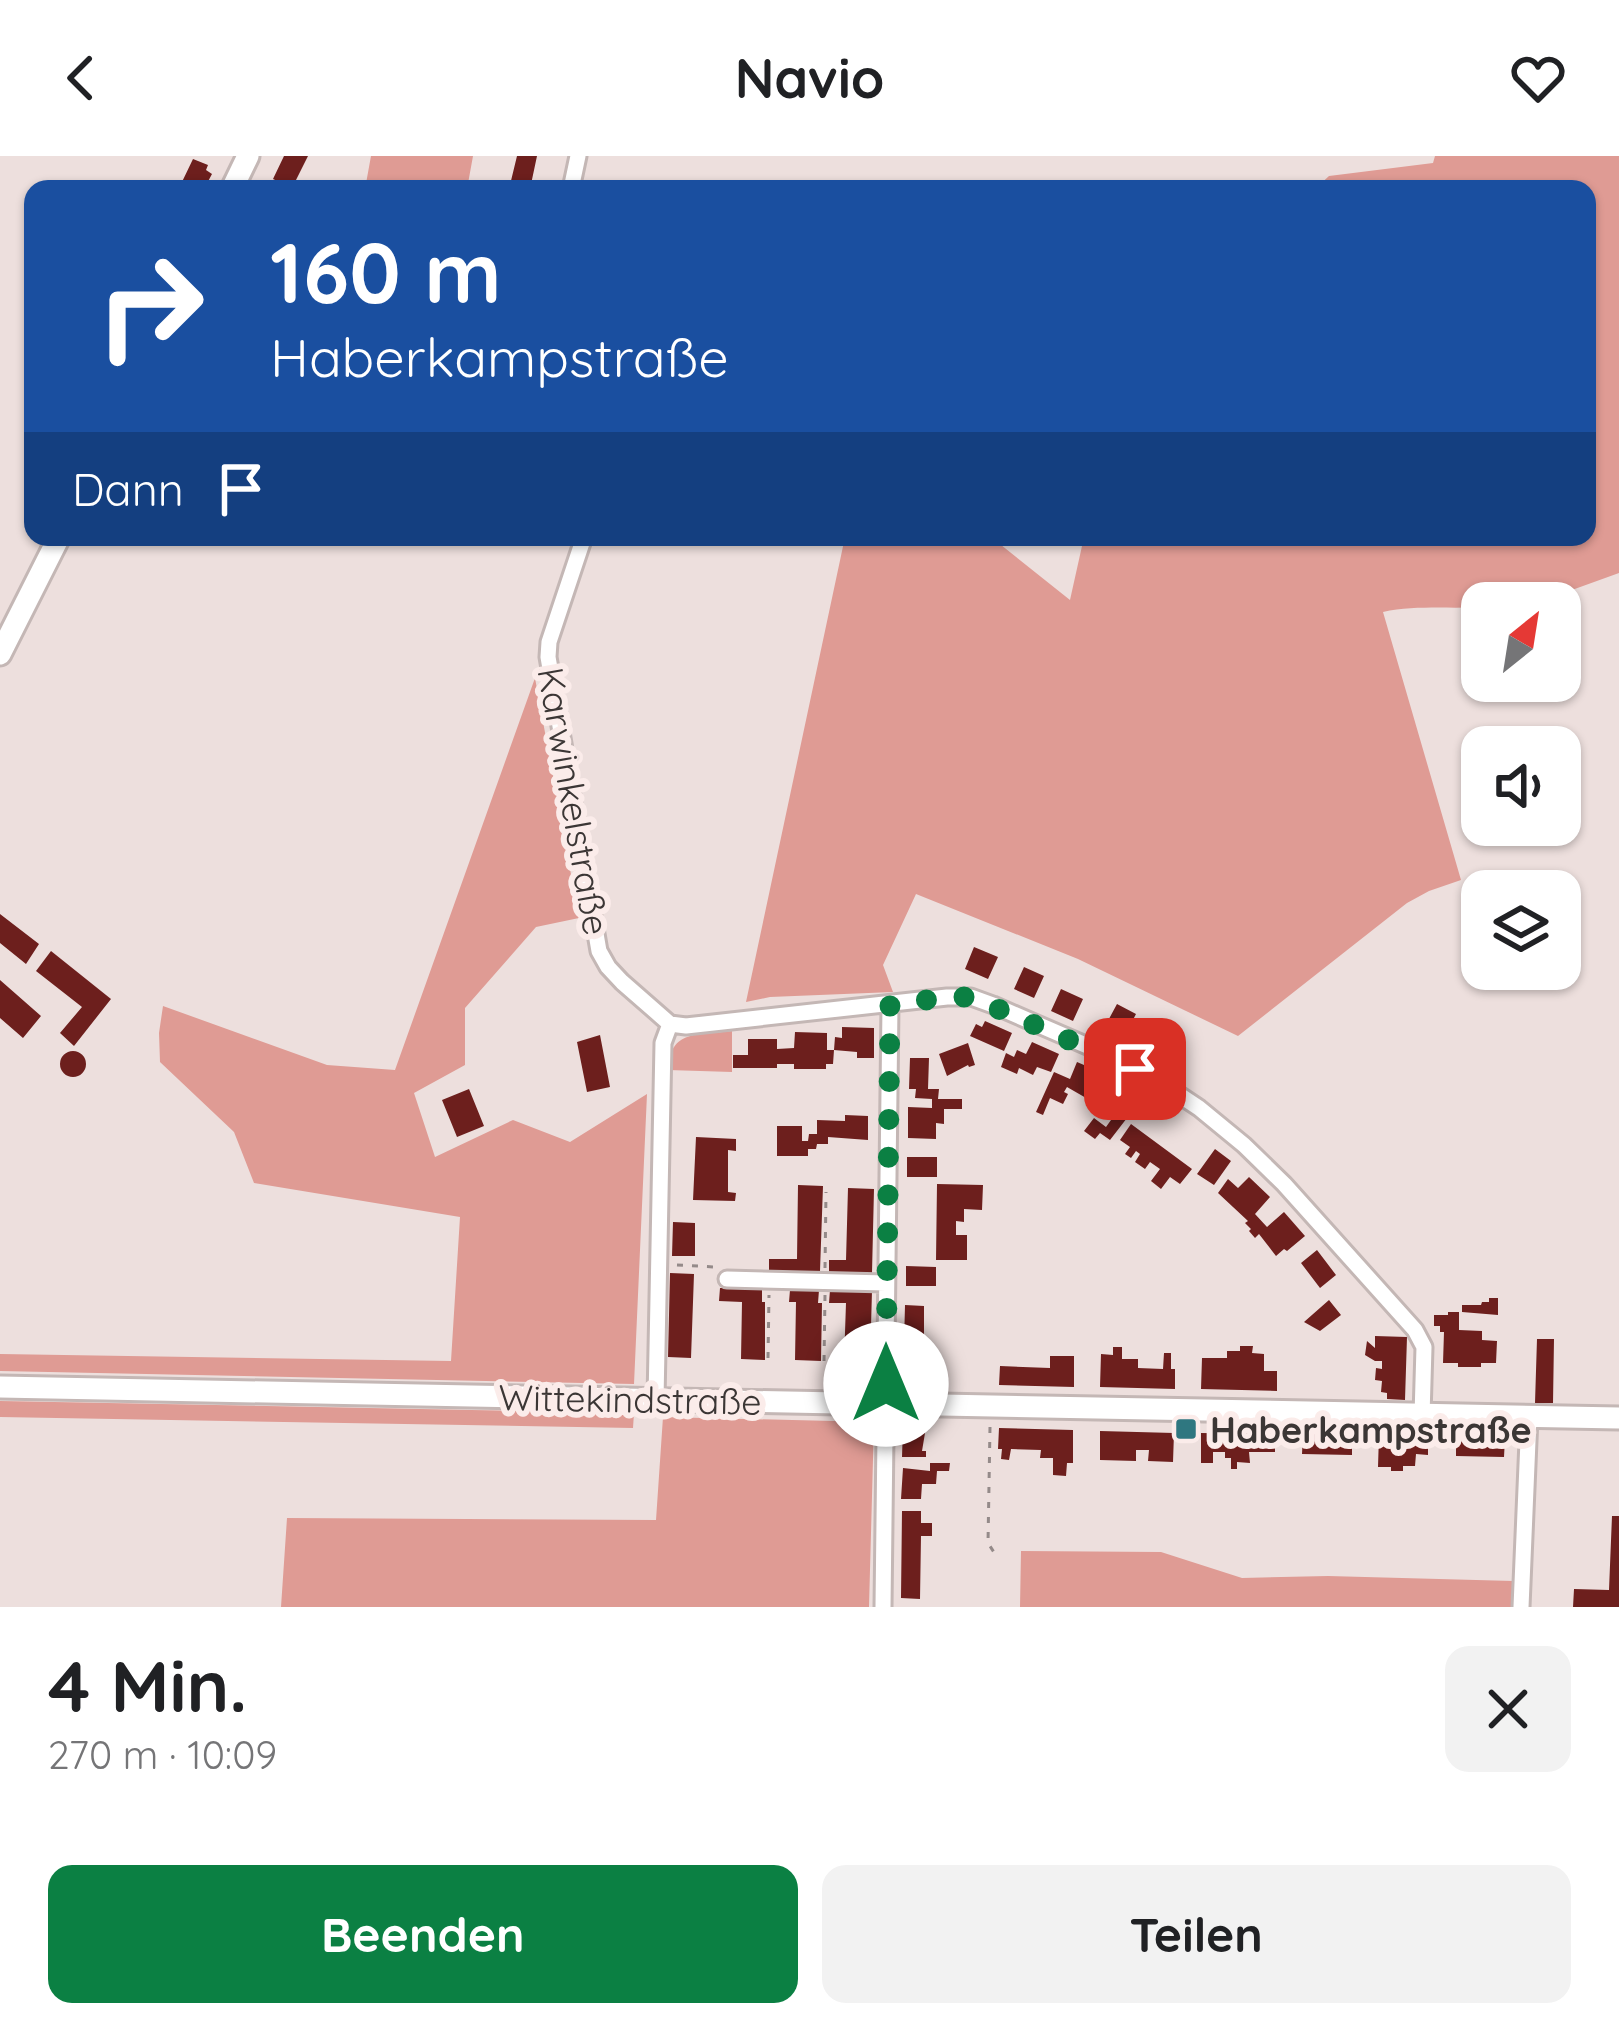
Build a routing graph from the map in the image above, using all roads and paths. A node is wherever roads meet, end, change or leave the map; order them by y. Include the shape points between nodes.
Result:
1 (54, 546) edge
2 (581, 546) edge
3 (0, 655) edge
4 (890, 1005) junction
5 (670, 1024) junction
6 (657, 1264) junction
7 (727, 1279) joint
8 (770, 1281) junction
9 (886, 1283) junction
10 (768, 1358) dead end
11 (0, 1387) edge
12 (656, 1400) junction
13 (886, 1404) junction
14 (993, 1407) junction
15 (1422, 1416) junction
16 (1529, 1417) junction
17 (1619, 1418) edge
18 (997, 1557) dead end
19 (883, 1607) edge
20 (1521, 1607) edge

1 - 3 main road
2 - 5 street, Karwinkelstraße via 548,657 590,904 608,967
4 - 5 street
4 - 9 street
4 - 15 street via 971,997 1113,1057 1199,1108 1284,1184 1422,1340
5 - 6 street
6 - 7 path via 714,1266
6 - 12 street
7 - 8 street
8 - 9 street
8 - 10 path
9 - 13 street
11 - 12 main road, Wittekindstraße
12 - 13 main road, Wittekindstraße
13 - 14 main road, Wittekindstraße
13 - 19 street
14 - 15 main road, Wittekindstraße
14 - 18 path via 988,1543
15 - 16 main road, Wittekindstraße
16 - 17 main road, Wittekindstraße
16 - 20 street

